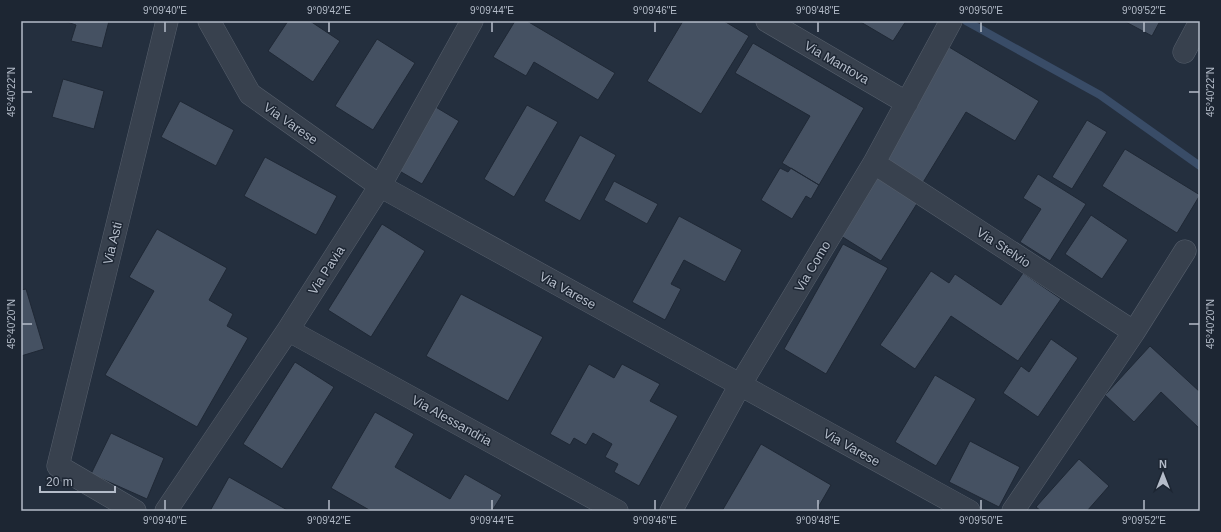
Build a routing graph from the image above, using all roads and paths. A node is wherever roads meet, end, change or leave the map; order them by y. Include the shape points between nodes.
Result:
1 (167, 21) edge
2 (209, 21) edge
3 (472, 21) edge
4 (767, 21) edge
5 (1200, 22) edge
6 (950, 23) edge
7 (1184, 52) dead end
8 (907, 103) junction
9 (874, 163) junction
10 (380, 186) junction
11 (1185, 251) dead end
12 (288, 330) junction
13 (1134, 332) junction
14 (740, 385) junction
15 (135, 511) edge
16 (166, 511) edge
17 (617, 511) edge
18 (671, 511) edge
19 (969, 511) edge
20 (1013, 511) edge

1 - 15 street, Via Asti via 58,466
2 - 10 street, Via Varese via 250,94
3 - 10 street, Via Pavia
4 - 8 street, Via Mantova
5 - 7 street
6 - 8 street, Via Como
8 - 9 street, Via Como
9 - 13 street, Via Stelvio
9 - 14 street, Via Como
10 - 12 street, Via Pavia
10 - 14 street, Via Varese
11 - 13 street
12 - 16 street, Via Pavia
12 - 17 street, Via Alessandria
13 - 20 street
14 - 18 street, Via Como
14 - 19 street, Via Varese

